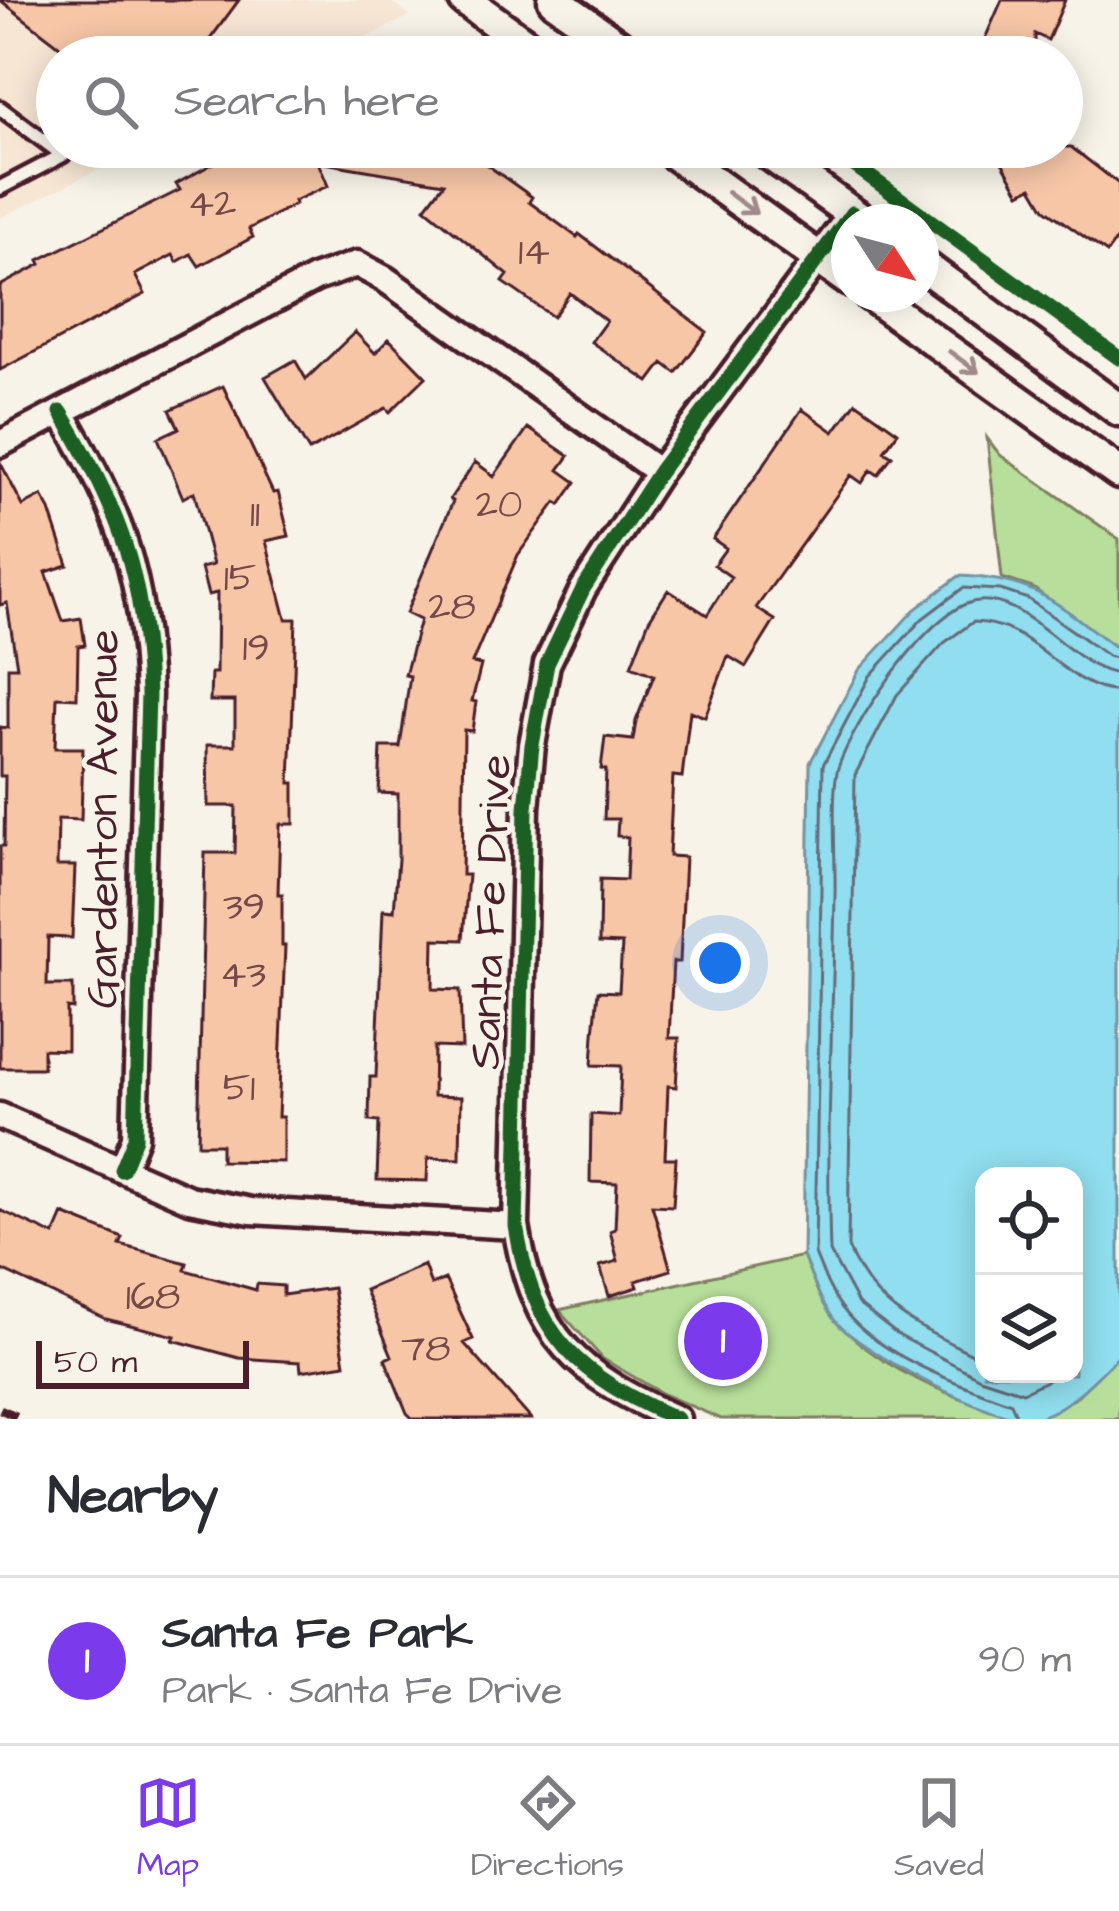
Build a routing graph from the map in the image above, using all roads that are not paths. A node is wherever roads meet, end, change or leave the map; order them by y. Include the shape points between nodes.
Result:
1 (465, 0) edge
2 (554, 0) edge
3 (514, 36) edge
4 (605, 36) edge
5 (0, 108) edge
6 (36, 135) edge
7 (38, 168) edge
8 (694, 168) edge
9 (789, 168) edge
10 (0, 188) edge
11 (840, 204) edge
12 (831, 245) edge
13 (819, 258) junction
14 (831, 267) edge
15 (939, 277) edge
16 (893, 312) edge
17 (1119, 410) edge
18 (61, 412) junction
19 (0, 444) edge
20 (658, 472) junction
21 (1119, 472) edge
22 (0, 1116) edge
23 (122, 1170) junction
24 (516, 1226) junction
25 (677, 1419) edge

1 - 3 street
2 - 4 street
5 - 6 lane
7 - 10 lane
8 -> 13 street
9 - 11 street
12 - 13 street, Santa Fe Drive
13 - 14 street
13 - 20 street, Santa Fe Drive
15 - 17 street
16 -> 21 street
18 - 19 street
18 - 20 street via 357,264
18 - 23 street, Gardenton Avenue via 95,469 131,558 146,626 135,1138
20 - 24 street, Santa Fe Drive via 583,589 547,664 526,808
22 - 23 street
23 - 24 street via 188,1199 251,1211
24 - 25 street, Santa Fe Drive via 524,1276 586,1372

